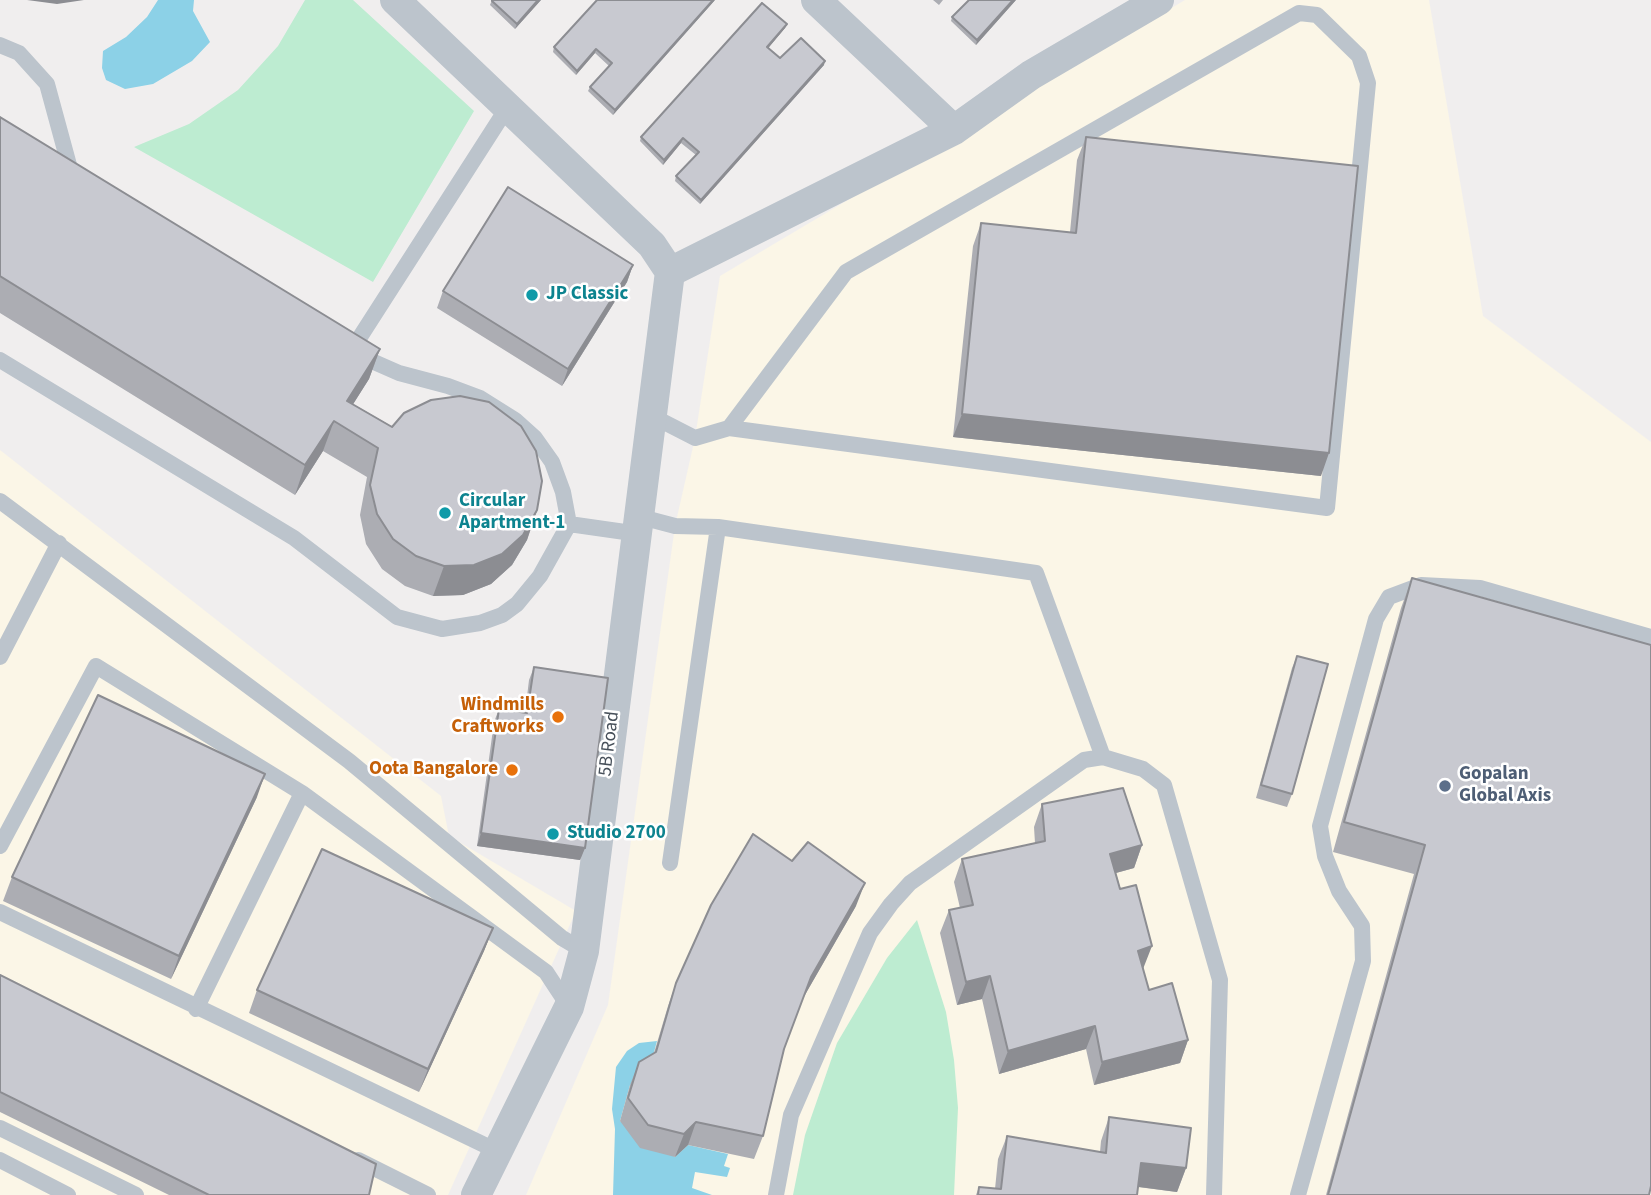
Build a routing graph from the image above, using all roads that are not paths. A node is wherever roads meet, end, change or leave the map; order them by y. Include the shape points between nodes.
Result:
1 (395, 0) edge
2 (816, 0) edge
3 (1159, 0) edge
4 (0, 45) edge
5 (508, 108) junction
6 (954, 130) junction
7 (53, 172) edge
8 (670, 272) junction
9 (0, 360) edge
10 (654, 417) junction
11 (729, 428) junction
12 (0, 501) edge
13 (569, 524) junction
14 (640, 526) junction
15 (718, 527) junction
16 (59, 543) junction
17 (1651, 637) edge
18 (0, 657) edge
19 (1103, 757) junction
20 (302, 793) junction
21 (0, 846) edge
22 (670, 863) dead end
23 (0, 912) edge
24 (584, 951) junction
25 (569, 1007) junction
26 (196, 1009) junction
27 (0, 1128) edge
28 (497, 1151) junction
29 (342, 1152) edge
30 (0, 1160) edge
31 (68, 1195) edge
32 (136, 1195) edge
33 (428, 1195) edge
34 (476, 1195) edge
35 (776, 1195) edge
36 (1214, 1195) edge
37 (1298, 1195) edge

1 - 5 street
2 - 6 street
3 - 6 street via 1031,75
4 - 7 lane via 19,53 47,84 80,189
5 - 8 street via 652,245
5 - 13 lane via 345,347 374,364 480,398 515,420 552,462
6 - 8 street
8 - 10 street, 5B Road
9 - 13 lane via 294,538 397,617 442,629 502,615 540,576
10 - 11 lane via 695,438
10 - 14 street, 5B Road
11 - 11 lane via 1327,508 1368,83 1359,56 1317,15 1299,13 846,272
12 - 16 lane
13 - 14 lane
14 - 15 lane
14 - 24 street, 5B Road
15 - 19 lane via 1036,573
15 - 22 lane
16 - 18 lane
16 - 24 lane via 349,761 562,938
17 - 37 lane via 1480,588 1421,585 1390,597 1376,619 1321,826 1325,856 1339,891 1362,926 1363,961
19 - 35 lane via 1084,760 909,883 884,914 870,933 792,1115
19 - 36 lane via 1143,769 1164,785 1220,980
20 - 21 lane via 96,666
20 - 25 lane via 546,972
20 - 26 lane
23 - 26 lane
24 - 25 street, 5B Road
25 - 28 street, 5B Road
26 - 28 lane
27 - 32 lane
28 - 34 street, 5B Road
29 - 33 lane
30 - 31 lane

